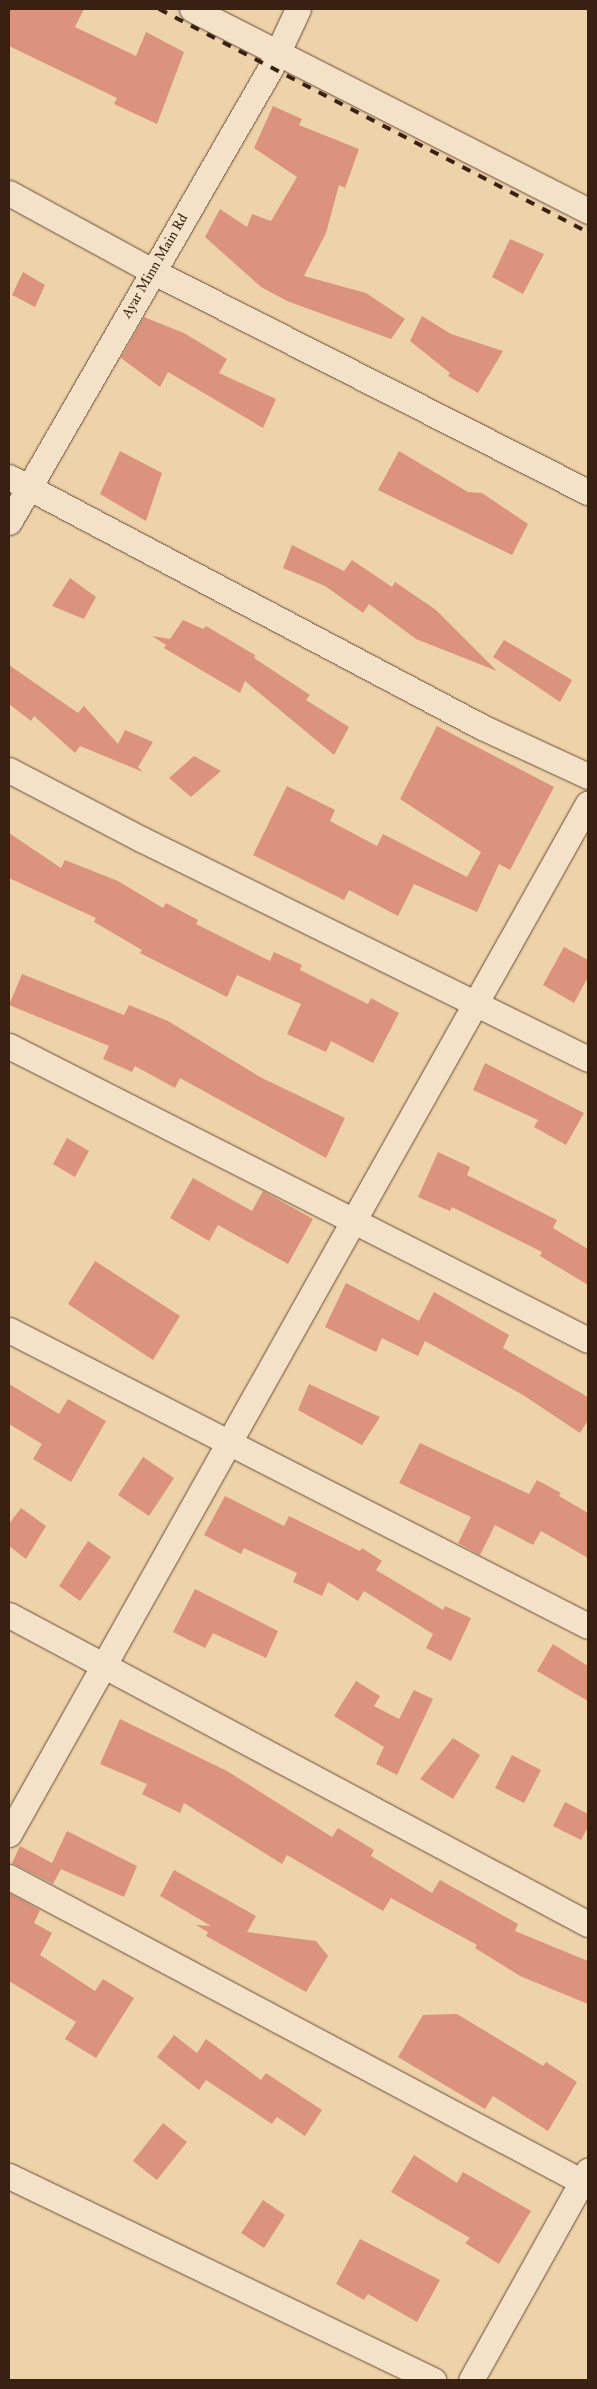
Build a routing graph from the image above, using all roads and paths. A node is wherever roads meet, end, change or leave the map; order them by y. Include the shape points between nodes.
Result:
1 (192, 9) edge
2 (298, 9) edge
3 (276, 54) junction
4 (9, 193) edge
5 (588, 211) edge
6 (152, 271) junction
7 (19, 482) edge
8 (588, 492) edge
9 (9, 522) edge
10 (9, 770) edge
11 (588, 776) edge
12 (588, 803) edge
13 (474, 1003) junction
14 (9, 1046) edge
15 (588, 1059) edge
16 (354, 1219) junction
17 (9, 1330) edge
18 (588, 1340) edge
19 (230, 1440) junction
20 (9, 1615) edge
21 (588, 1626) edge
22 (103, 1666) junction
23 (9, 1834) edge
24 (9, 1877) edge
25 (588, 1924) edge
26 (9, 2176) edge
27 (586, 2179) edge
28 (432, 2380) edge
29 (471, 2380) edge

1 - 3 street
2 - 3 street, Ayar Minn Main Rd
3 - 5 street
3 - 6 street, Ayar Minn Main Rd
4 - 6 street
6 - 7 street, Ayar Minn Main Rd
6 - 8 street
7 - 9 street, Ayar Minn Main Rd
7 - 11 street via 473,722
10 - 13 street
12 - 13 street
13 - 15 street
13 - 16 street
14 - 16 street
16 - 18 street
16 - 19 street
17 - 19 street
19 - 21 street
19 - 22 street
20 - 22 street
22 - 23 street
22 - 25 street
24 - 27 street
26 - 28 street
27 - 29 street

